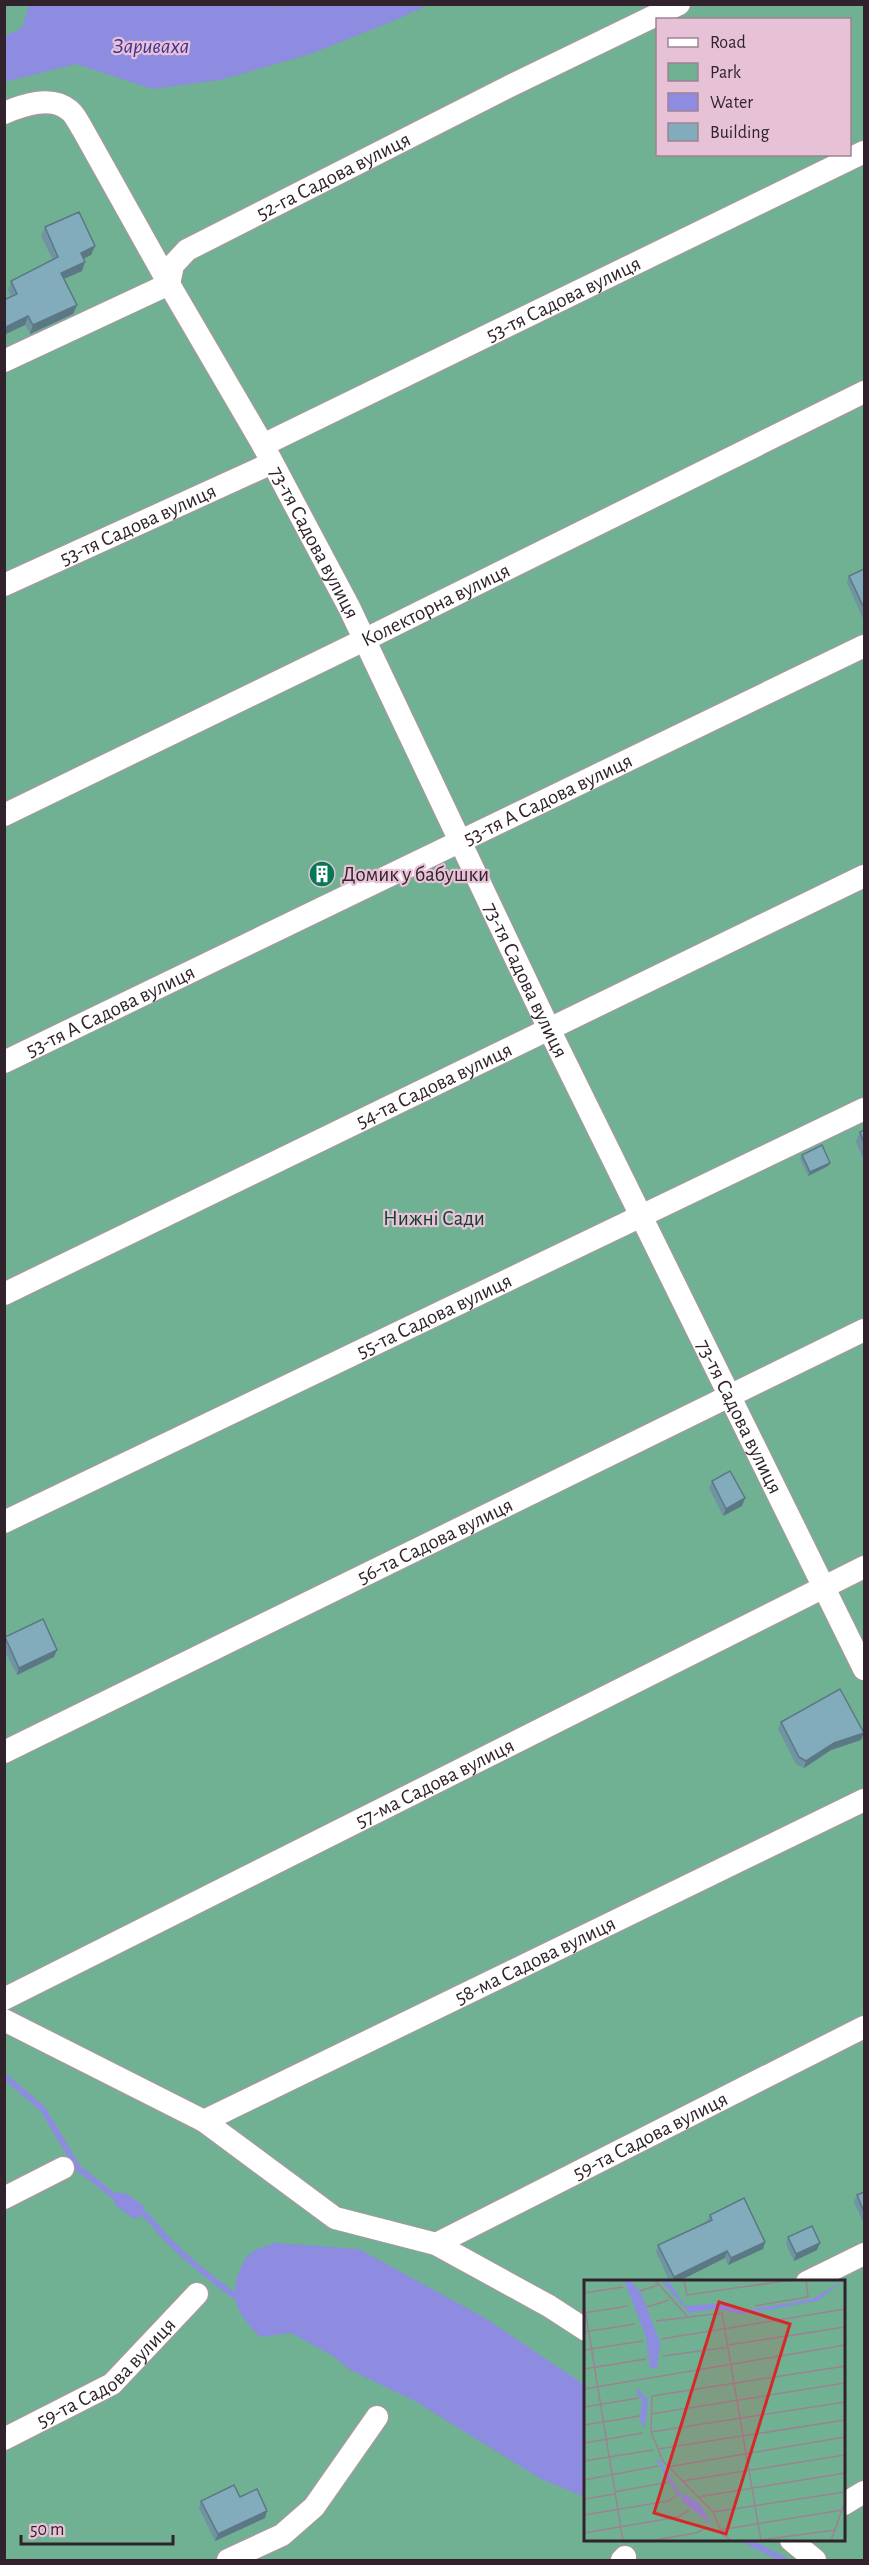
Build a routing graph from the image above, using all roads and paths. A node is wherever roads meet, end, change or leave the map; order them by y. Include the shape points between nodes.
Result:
1 (679, 4) edge
2 (4, 113) edge
3 (864, 152) edge
4 (169, 284) junction
5 (4, 361) edge
6 (864, 392) edge
7 (268, 454) junction
8 (4, 585) edge
9 (366, 639) junction
10 (864, 646) edge
11 (4, 815) edge
12 (461, 840) junction
13 (864, 876) edge
14 (550, 1031) junction
15 (4, 1062) edge
16 (864, 1109) edge
17 (643, 1216) junction
18 (4, 1294) edge
19 (864, 1330) edge
20 (731, 1394) junction
21 (4, 1522) edge
22 (864, 1567) edge
23 (824, 1587) junction
24 (864, 1669) edge
25 (4, 1752) edge
26 (864, 1800) edge
27 (4, 1999) edge
28 (4, 2020) edge
29 (864, 2027) edge
30 (204, 2121) junction
31 (63, 2168) dead end
32 (4, 2198) edge
33 (436, 2244) junction
34 (864, 2254) edge
35 (811, 2280) edge
36 (197, 2294) dead end
37 (584, 2329) edge
38 (376, 2417) dead end
39 (4, 2439) edge
40 (864, 2492) edge
41 (845, 2503) edge
42 (792, 2541) edge
43 (228, 2560) edge
44 (815, 2560) edge

1 - 4 street, 52-га Садова вулиця via 187,250 173,266
2 - 4 street, 73-тя Садова вулиця via 47,102 69,109
3 - 7 street, 53-тя Садова вулиця
4 - 5 street
4 - 7 street, 73-тя Садова вулиця
6 - 9 street, Колекторна вулиця
7 - 8 street, 53-тя Садова вулиця
7 - 9 street, 73-тя Садова вулиця
9 - 11 street, Колекторна вулиця
9 - 12 street, 73-тя Садова вулиця
10 - 12 street, 53-тя А Садова вулиця
12 - 14 street, 73-тя Садова вулиця
12 - 15 street, 53-тя А Садова вулиця
13 - 14 street, 54-та Садова вулиця
14 - 17 street, 73-тя Садова вулиця
14 - 18 street, 54-та Садова вулиця
16 - 17 street, 55-та Садова вулиця
17 - 20 street, 73-тя Садова вулиця
17 - 21 street, 55-та Садова вулиця
19 - 20 street, 56-та Садова вулиця
20 - 23 street, 73-тя Садова вулиця
20 - 25 street, 56-та Садова вулиця
22 - 23 street, 57-ма Садова вулиця
23 - 24 street, 73-тя Садова вулиця
23 - 27 street, 57-ма Садова вулиця
26 - 30 street, 58-ма Садова вулиця
28 - 30 street
29 - 33 street, 59-та Садова вулиця
30 - 33 street via 335,2218
31 - 32 street
33 - 37 street
34 - 35 street
36 - 39 street, 59-та Садова вулиця via 112,2384
38 - 43 street via 314,2506 282,2535
40 - 41 street
42 - 44 street

